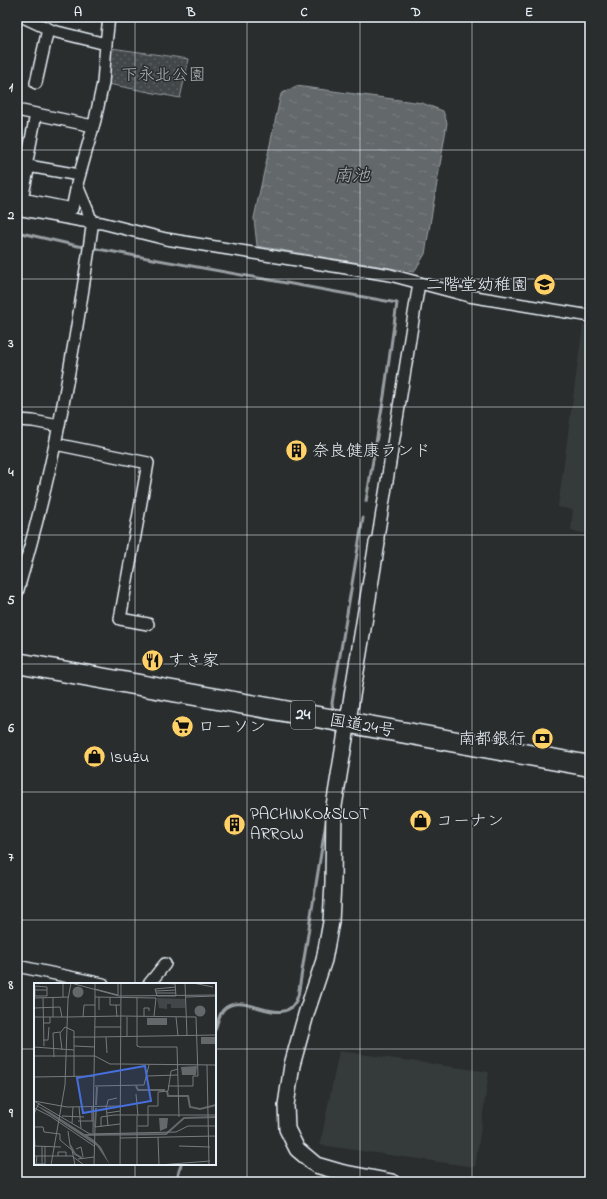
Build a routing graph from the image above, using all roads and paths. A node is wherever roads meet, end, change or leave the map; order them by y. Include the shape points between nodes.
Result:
1 (23, 17) edge
2 (109, 17) edge
3 (48, 29) junction
4 (106, 44) junction
5 (36, 83) dead end
6 (17, 110) edge
7 (37, 114) junction
8 (93, 126) junction
9 (22, 165) edge
10 (78, 179) junction
11 (19, 202) edge
12 (72, 209) junction
13 (90, 217) junction
14 (419, 283) junction
15 (590, 316) edge
16 (17, 420) edge
17 (59, 426) junction
18 (55, 444) junction
19 (377, 543) joint
20 (17, 593) edge
21 (148, 624) dead end
22 (17, 663) edge
23 (347, 723) junction
24 (590, 766) edge
25 (166, 964) dead end
26 (17, 966) edge
27 (98, 983) edge
28 (150, 983) edge
29 (392, 1182) edge

1 - 3 street
2 - 4 street
3 - 4 street
3 - 5 street
4 - 8 street via 103,83
6 - 7 street
7 - 8 street
7 - 9 street
8 - 10 street
9 - 10 street
9 - 11 street via 28,170
10 - 12 street
10 - 13 street via 80,193
11 - 12 street
11 - 13 street via 83,221
12 - 13 street
13 - 14 street via 166,238 390,275
13 - 17 street via 92,227 88,254
14 - 15 street via 469,296
14 - 19 street
16 - 17 street
17 - 18 street
18 - 20 street
18 - 21 street via 148,463 120,619
19 - 23 street
22 - 23 highway, 国道24号 / 24
23 - 24 highway, 国道24号 / 24
23 - 29 street via 334,806 331,922 324,960 292,1065 286,1105 287,1129 297,1149 316,1165
25 - 28 street
26 - 27 street

